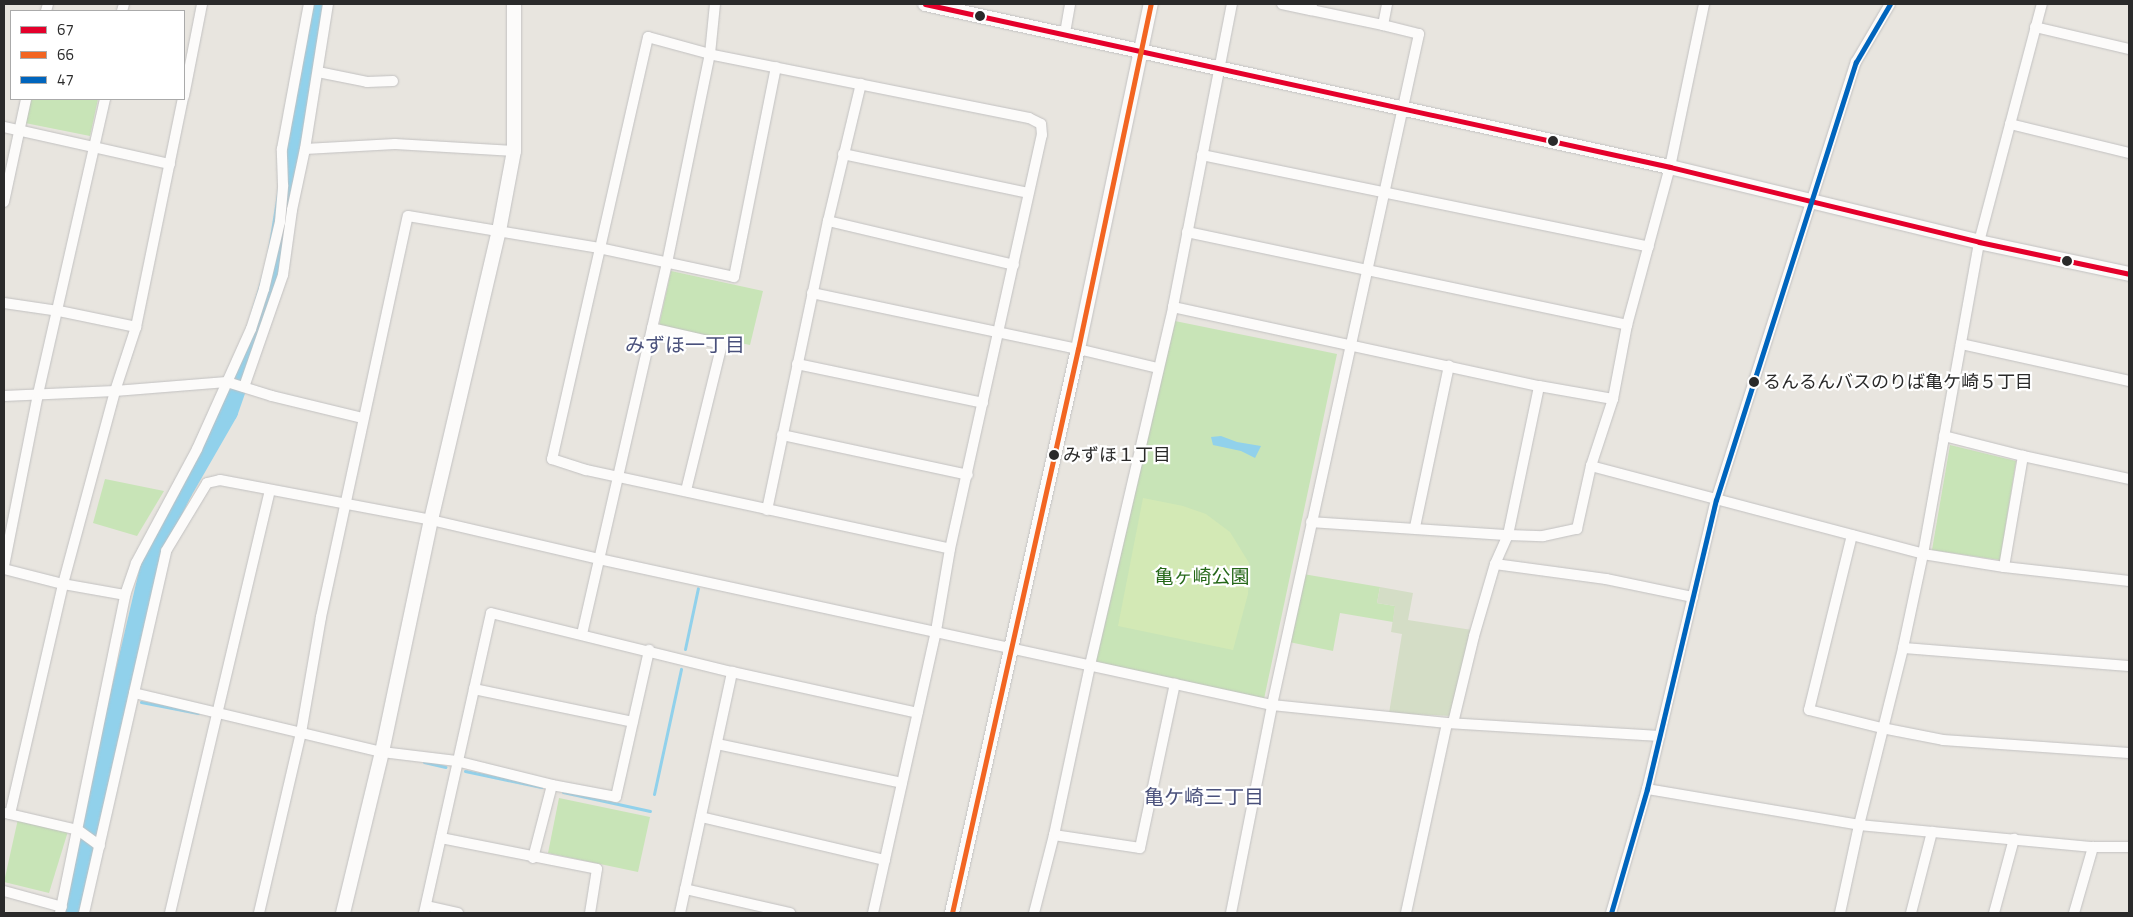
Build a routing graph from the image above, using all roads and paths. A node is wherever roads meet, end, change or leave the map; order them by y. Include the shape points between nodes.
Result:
1 (202, 4) edge
2 (310, 4) edge
3 (328, 4) edge
4 (514, 4) edge
5 (715, 4) edge
6 (925, 4) edge
7 (1070, 4) edge
8 (1151, 4) edge
9 (1232, 4) edge
10 (1282, 4) edge
11 (1387, 4) edge
12 (1704, 4) edge
13 (1890, 4) edge
14 (2042, 4) edge
15 (1312, 7) edge
16 (1383, 25) junction
17 (2035, 27) junction
18 (1065, 33) junction
19 (1140, 49) junction
20 (2129, 49) edge
21 (710, 54) junction
22 (776, 67) junction
23 (1219, 67) junction
24 (318, 72) junction
25 (392, 81) dead end
26 (860, 84) junction
27 (185, 87) edge
28 (26, 100) edge
29 (104, 100) edge
30 (182, 100) edge
31 (1402, 107) junction
32 (2010, 124) junction
33 (4, 127) edge
34 (19, 130) junction
35 (94, 149) junction
36 (305, 149) junction
37 (514, 151) junction
38 (2129, 153) edge
39 (843, 154) junction
40 (1202, 155) junction
41 (170, 164) junction
42 (1670, 167) junction
43 (1383, 192) junction
44 (1028, 193) junction
45 (1812, 200) junction
46 (4, 202) edge
47 (828, 220) junction
48 (499, 231) junction
49 (1187, 232) junction
50 (1979, 242) junction
51 (599, 248) junction
52 (1648, 248) junction
53 (667, 263) junction
54 (1014, 266) junction
55 (1366, 270) junction
56 (2129, 274) edge
57 (812, 293) junction
58 (4, 303) edge
59 (1172, 307) junction
60 (59, 311) junction
61 (1628, 326) junction
62 (136, 327) junction
63 (652, 328) junction
64 (998, 332) junction
65 (1961, 344) junction
66 (1349, 345) junction
67 (1078, 348) junction
68 (797, 364) junction
69 (1449, 366) junction
70 (1158, 368) junction
71 (2129, 381) edge
72 (227, 382) junction
73 (1539, 386) junction
74 (244, 387) junction
75 (115, 391) junction
76 (38, 394) junction
77 (4, 396) edge
78 (1613, 399) junction
79 (983, 403) junction
80 (363, 418) junction
81 (782, 435) junction
82 (1944, 436) junction
83 (2023, 456) junction
84 (1590, 466) junction
85 (968, 475) junction
86 (618, 476) junction
87 (2129, 479) edge
88 (270, 491) junction
89 (686, 491) junction
90 (1716, 500) junction
91 (346, 504) junction
92 (767, 510) junction
93 (431, 520) junction
94 (1311, 522) junction
95 (1415, 527) junction
96 (1508, 535) junction
97 (1852, 535) junction
98 (950, 549) junction
99 (1923, 554) junction
100 (599, 559) junction
101 (1495, 564) junction
102 (4, 567) edge
103 (2004, 567) junction
104 (2129, 581) edge
105 (63, 584) junction
106 (125, 595) junction
107 (1693, 596) junction
108 (936, 632) junction
109 (582, 634) junction
110 (1010, 648) junction
111 (1903, 648) junction
112 (649, 650) junction
113 (1090, 665) junction
114 (2129, 666) edge
115 (732, 672) junction
116 (1175, 684) junction
117 (474, 689) junction
118 (134, 692) junction
119 (1272, 705) junction
120 (217, 711) junction
121 (918, 713) junction
122 (633, 722) junction
123 (1450, 723) junction
124 (1882, 728) junction
125 (301, 732) junction
126 (1660, 736) junction
127 (716, 744) junction
128 (382, 752) junction
129 (2129, 753) edge
130 (456, 761) junction
131 (902, 784) junction
132 (552, 785) junction
133 (1647, 789) junction
134 (7, 814) edge
135 (701, 817) junction
136 (1859, 825) junction
137 (78, 830) junction
138 (1932, 832) junction
139 (1054, 835) junction
140 (442, 838) junction
141 (2014, 839) junction
142 (100, 846) junction
143 (2093, 847) junction
144 (2129, 847) edge
145 (533, 858) junction
146 (885, 860) junction
147 (685, 889) junction
148 (4, 891) edge
149 (61, 910) edge
150 (426, 910) edge
151 (84, 913) edge
152 (170, 913) edge
153 (259, 913) edge
154 (343, 913) edge
155 (458, 913) edge
156 (590, 913) edge
157 (680, 913) edge
158 (790, 913) edge
159 (873, 913) edge
160 (952, 913) edge
161 (1034, 913) edge
162 (1231, 913) edge
163 (1406, 913) edge
164 (1611, 913) edge
165 (1840, 913) edge
166 (1911, 913) edge
167 (1994, 913) edge
168 (2074, 913) edge

1 - 27 street
2 - 72 street via 282,149 284,185 280,222 251,329
3 - 24 street
4 - 37 street
5 - 21 street
6 - 18 street
7 - 18 street
8 - 19 street
9 - 23 street
10 - 15 street
11 - 16 street
12 - 42 street
13 - 45 street via 1856,62
14 - 17 street
15 - 16 street
16 - 31 street via 1419,34
17 - 20 street
17 - 32 street
18 - 19 street
19 - 23 street
19 - 67 street
21 - 22 street
21 - 51 street via 648,38
21 - 53 street
22 - 26 street
22 - 53 street via 734,277
23 - 31 street
23 - 40 street
24 - 25 street via 366,82
24 - 36 street
26 - 39 street
26 - 44 street via 1029,118 1041,124 1042,135
28 - 34 street
29 - 35 street
30 - 41 street
31 - 42 street
31 - 43 street
32 - 38 street
32 - 50 street
33 - 34 street
34 - 35 street
34 - 46 street
35 - 41 street
35 - 60 street
36 - 37 street via 395,144
36 - 74 street via 282,275
37 - 48 street
39 - 44 street
39 - 47 street
40 - 43 street
40 - 49 street
41 - 62 street
42 - 45 street
42 - 52 street
43 - 52 street
43 - 55 street
44 - 54 street
45 - 50 street
45 - 90 street
47 - 54 street
47 - 57 street
48 - 51 street
48 - 80 street via 408,216
48 - 93 street
49 - 55 street
49 - 59 street
50 - 56 street
50 - 65 street
51 - 53 street
51 - 86 street via 552,460
52 - 61 street
53 - 63 street
54 - 64 street
55 - 61 street
55 - 66 street
57 - 64 street
57 - 68 street
58 - 60 street
59 - 66 street
59 - 70 street
60 - 62 street
60 - 76 street
61 - 78 street
62 - 75 street
63 - 86 street
63 - 89 street via 722,344
64 - 67 street
64 - 79 street
65 - 71 street
65 - 82 street
66 - 69 street
66 - 94 street
67 - 70 street
67 - 110 street
68 - 79 street
68 - 81 street
69 - 73 street
69 - 95 street
70 - 113 street
72 - 74 street
72 - 75 street
72 - 106 street via 198,449 136,563
73 - 78 street
73 - 96 street
74 - 80 street
75 - 76 street
75 - 105 street
76 - 77 street
76 - 102 street
78 - 84 street
79 - 85 street
80 - 91 street
81 - 85 street
81 - 92 street
82 - 83 street
82 - 99 street
83 - 87 street
83 - 103 street
84 - 90 street
84 - 96 street via 1577,529 1543,536
85 - 98 street
86 - 89 street
86 - 100 street
88 - 91 street
88 - 118 street via 220,480 207,483 166,550
88 - 120 street
89 - 92 street
90 - 97 street
90 - 107 street
91 - 93 street
91 - 125 street via 321,617
92 - 98 street
93 - 100 street
93 - 128 street
94 - 95 street
94 - 119 street
95 - 96 street
96 - 101 street
97 - 99 street
97 - 124 street via 1809,710
98 - 108 street
99 - 103 street
99 - 111 street
100 - 108 street
100 - 109 street
101 - 107 street via 1606,579
101 - 123 street
102 - 105 street
103 - 104 street
105 - 106 street
105 - 134 street
106 - 137 street
107 - 126 street
108 - 110 street
108 - 121 street
109 - 112 street
109 - 117 street via 491,613
110 - 113 street
110 - 160 street
111 - 114 street
111 - 124 street
112 - 115 street
112 - 122 street
113 - 116 street
113 - 139 street
115 - 121 street
115 - 127 street
116 - 119 street
116 - 139 street via 1140,848
117 - 122 street
117 - 130 street
118 - 120 street
118 - 142 street
119 - 123 street
119 - 162 street
120 - 125 street
120 - 152 street
121 - 131 street
122 - 132 street via 616,797
123 - 126 street
123 - 163 street
124 - 129 street via 1943,740
124 - 136 street
125 - 128 street
125 - 153 street
126 - 133 street
127 - 131 street
127 - 135 street
128 - 130 street
128 - 154 street
130 - 132 street
130 - 140 street
131 - 146 street
132 - 145 street
133 - 136 street
133 - 164 street
134 - 137 street
135 - 146 street
135 - 147 street
136 - 138 street
136 - 165 street
137 - 142 street
137 - 149 street
138 - 141 street
138 - 166 street
139 - 161 street
140 - 145 street
140 - 150 street
141 - 143 street
141 - 167 street
142 - 151 street
143 - 144 street
143 - 168 street
145 - 156 street via 597,869
146 - 159 street
147 - 157 street
147 - 158 street
148 - 149 street
150 - 155 street

